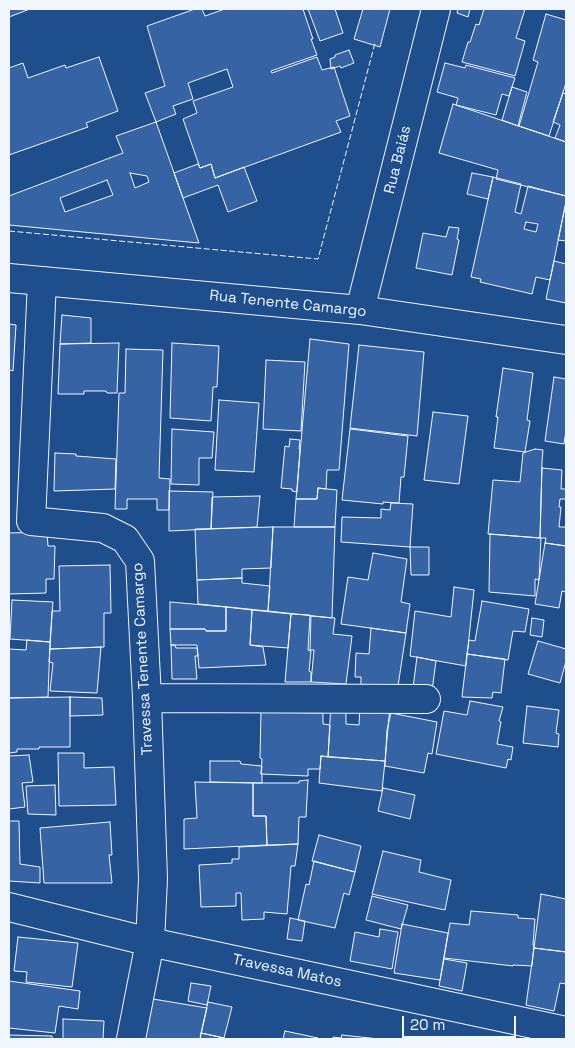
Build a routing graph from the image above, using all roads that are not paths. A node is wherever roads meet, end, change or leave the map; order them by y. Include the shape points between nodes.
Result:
1 (436, 9) edge
2 (9, 278) edge
3 (42, 281) junction
4 (360, 310) junction
5 (566, 340) edge
6 (20, 521) edge
7 (147, 698) junction
8 (426, 699) dead end
9 (9, 907) edge
10 (150, 942) junction
11 (566, 1031) edge
12 (131, 1039) edge

1 - 4 street, Rua Baiás
2 - 3 street, Rua Tenente Camargo
3 - 4 street, Rua Tenente Camargo
3 - 6 street, Travessa Tenente Camargo
4 - 5 street, Rua Tenente Camargo
6 - 7 street, Travessa Tenente Camargo via 103,528 126,539 140,561
7 - 8 street
7 - 10 street, Travessa Tenente Camargo via 153,879
9 - 10 street, Travessa Matos
10 - 11 street, Travessa Matos
10 - 12 street, Travessa Tenente Camargo

